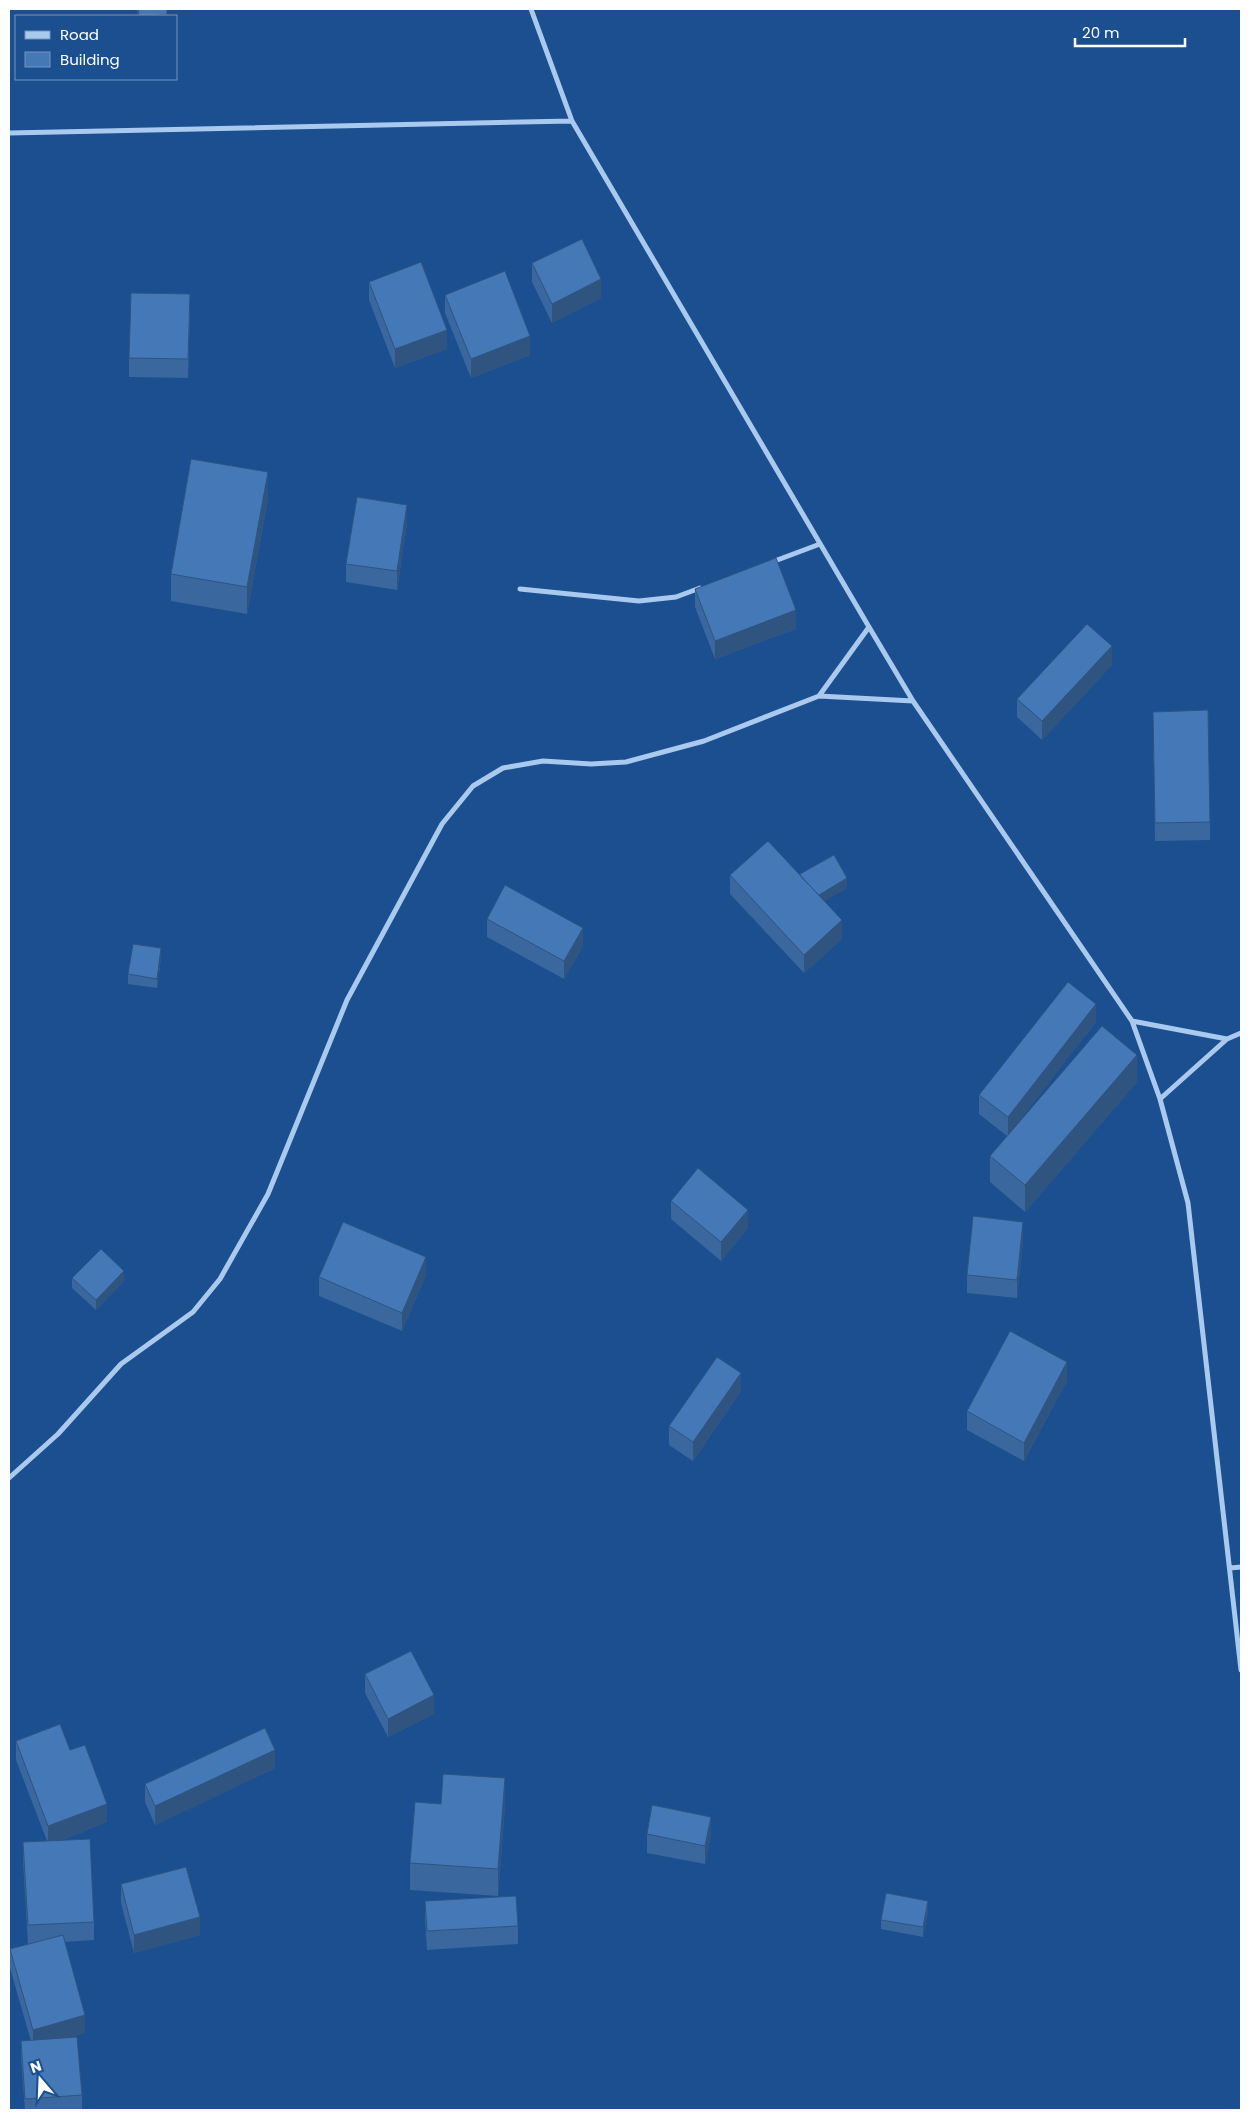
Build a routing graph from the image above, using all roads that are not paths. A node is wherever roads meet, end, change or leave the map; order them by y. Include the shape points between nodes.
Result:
1 (531, 9) edge
2 (572, 121) junction
3 (9, 133) edge
4 (820, 544) junction
5 (766, 564) edge
6 (703, 587) edge
7 (520, 589) dead end
8 (869, 627) junction
9 (819, 696) junction
10 (913, 701) junction
11 (1132, 1021) junction
12 (1241, 1033) edge
13 (1227, 1040) junction
14 (1160, 1099) junction
15 (9, 1478) edge
16 (1241, 1567) edge
17 (1230, 1568) junction
18 (1241, 1670) edge

1 - 2 street
2 - 3 street
2 - 4 street
4 - 5 street
4 - 8 street
6 - 7 street via 676,597 638,601
8 - 9 street
8 - 10 street
9 - 10 street
9 - 15 street via 704,741 634,759 591,764 543,760 503,768 473,786 442,824 347,1000 268,1194 220,1279 193,1312 121,1364 58,1434
10 - 11 street
11 - 13 street
11 - 14 street
12 - 13 street
13 - 14 street
14 - 17 street via 1188,1203
16 - 17 street
17 - 18 street

